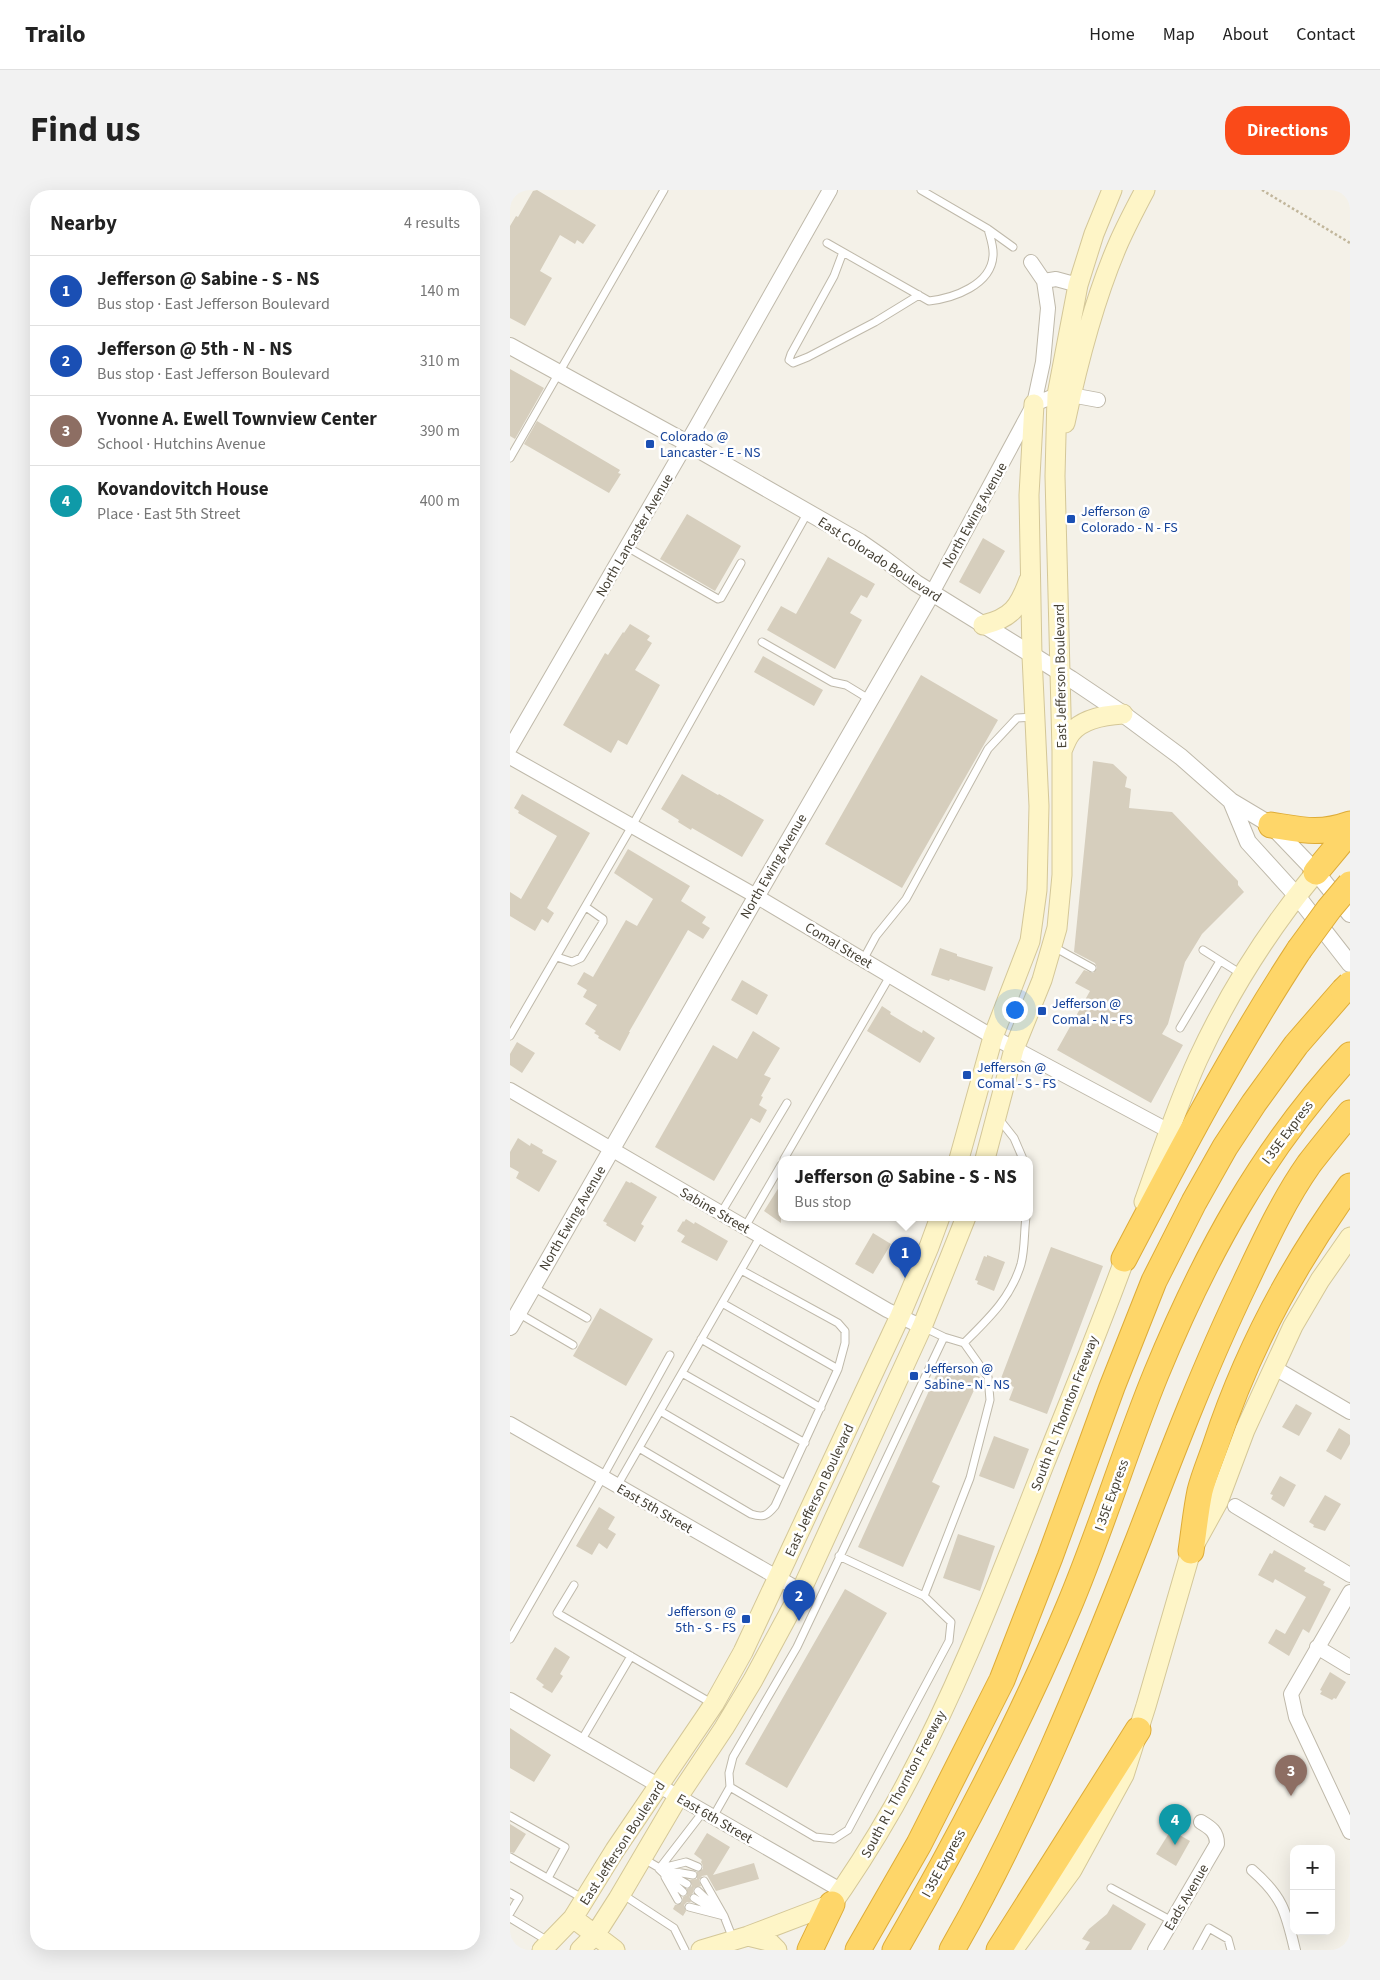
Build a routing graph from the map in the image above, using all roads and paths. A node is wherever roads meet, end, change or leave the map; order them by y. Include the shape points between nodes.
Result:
1 (664, 190) edge
2 (921, 190) edge
3 (1112, 190) edge
4 (1145, 190) edge
5 (1262, 190) edge
6 (824, 192) edge
7 (988, 229) junction
8 (827, 243) dead end
9 (1350, 243) edge
10 (1013, 247) dead end
11 (843, 252) junction
12 (1031, 262) dead end
13 (1044, 281) junction
14 (1078, 285) junction
15 (919, 295) junction
16 (510, 346) edge
17 (559, 373) junction
18 (1064, 395) junction
19 (1098, 400) dead end
20 (1034, 404) junction
21 (687, 443) junction
22 (510, 458) edge
23 (808, 512) junction
24 (627, 547) junction
25 (741, 563) dead end
26 (1031, 577) junction
27 (932, 593) junction
28 (983, 625) junction
29 (762, 642) dead end
30 (1032, 656) junction
31 (1060, 672) junction
32 (869, 699) junction
33 (1123, 714) junction
34 (1035, 717) junction
35 (510, 748) edge
36 (1062, 751) junction
37 (510, 757) edge
38 (1231, 802) junction
39 (1350, 824) edge
40 (1271, 825) junction
41 (632, 826) junction
42 (1350, 831) edge
43 (1316, 872) junction
44 (1350, 884) edge
45 (756, 896) junction
46 (1296, 896) junction
47 (586, 907) junction
48 (1350, 914) edge
49 (1052, 946) junction
50 (1203, 950) dead end
51 (557, 957) junction
52 (863, 960) junction
53 (1220, 961) junction
54 (1350, 964) edge
55 (1092, 968) dead end
56 (1243, 975) junction
57 (890, 976) junction
58 (1346, 988) edge
59 (1180, 1028) dead end
60 (510, 1036) edge
61 (993, 1037) junction
62 (1014, 1049) junction
63 (1350, 1055) edge
64 (510, 1090) edge
65 (787, 1103) dead end
66 (1350, 1113) edge
67 (997, 1116) junction
68 (1350, 1127) edge
69 (1169, 1131) junction
70 (1327, 1142) junction
71 (611, 1149) junction
72 (786, 1156) edge
73 (960, 1156) edge
74 (986, 1156) edge
75 (1022, 1156) edge
76 (778, 1170) edge
77 (1350, 1186) edge
78 (721, 1214) junction
79 (939, 1221) edge
80 (964, 1221) edge
81 (1026, 1221) edge
82 (745, 1228) junction
83 (760, 1237) junction
84 (1350, 1237) edge
85 (1124, 1258) junction
86 (741, 1270) junction
87 (533, 1287) junction
88 (722, 1303) junction
89 (900, 1316) junction
90 (587, 1318) dead end
91 (514, 1320) edge
92 (922, 1327) junction
93 (944, 1337) junction
94 (701, 1339) junction
95 (964, 1342) junction
96 (573, 1345) dead end
97 (670, 1355) dead end
98 (1273, 1368) junction
99 (838, 1369) junction
100 (682, 1373) junction
101 (821, 1408) junction
102 (660, 1411) junction
103 (1350, 1412) edge
104 (510, 1424) edge
105 (804, 1442) junction
106 (639, 1448) junction
107 (602, 1478) junction
108 (785, 1484) junction
109 (617, 1486) junction
110 (1235, 1506) dead end
111 (1191, 1551) junction
112 (839, 1556) junction
113 (1350, 1575) edge
114 (779, 1578) junction
115 (574, 1585) dead end
116 (801, 1591) junction
117 (1350, 1592) edge
118 (924, 1596) junction
119 (510, 1639) edge
120 (1317, 1647) junction
121 (631, 1656) junction
122 (1350, 1667) edge
123 (510, 1700) edge
124 (714, 1704) junction
125 (1138, 1730) junction
126 (581, 1740) junction
127 (659, 1786) junction
128 (730, 1787) junction
129 (678, 1797) junction
130 (708, 1815) junction
131 (510, 1816) edge
132 (1201, 1822) dead end
133 (1350, 1832) edge
134 (510, 1857) edge
135 (642, 1857) junction
136 (698, 1867) dead end
137 (659, 1869) junction
138 (1252, 1870) dead end
139 (693, 1875) dead end
140 (548, 1878) junction
141 (704, 1881) dead end
142 (687, 1884) dead end
143 (1112, 1888) dead end
144 (698, 1891) dead end
145 (683, 1892) dead end
146 (510, 1894) edge
147 (622, 1894) junction
148 (694, 1898) dead end
149 (837, 1898) junction
150 (584, 1899) junction
151 (678, 1900) dead end
152 (689, 1907) dead end
153 (510, 1913) edge
154 (724, 1916) junction
155 (510, 1918) edge
156 (573, 1918) junction
157 (1172, 1921) junction
158 (596, 1935) junction
159 (740, 1938) junction
160 (550, 1942) edge
161 (580, 1950) edge
162 (615, 1950) edge
163 (685, 1950) edge
164 (702, 1950) edge
165 (777, 1950) edge
166 (801, 1950) edge
167 (810, 1950) edge
168 (858, 1950) edge
169 (895, 1950) edge
170 (952, 1950) edge
171 (999, 1950) edge
172 (1013, 1950) edge
173 (1155, 1950) edge
174 (1197, 1950) edge
175 (1231, 1950) edge
176 (1296, 1950) edge

1 - 17 lane
2 - 7 lane
3 - 14 main road
4 - 18 main road via 1119,243
5 - 9 path
6 - 21 street, North Lancaster Avenue
7 - 10 lane
7 - 15 lane via 993,258 976,284 942,300 929,301
8 - 11 lane
11 - 15 lane
11 - 15 lane via 834,276 791,354 791,363 874,322
12 - 13 street, North Ewing Avenue
13 - 14 street
13 - 20 street, North Ewing Avenue via 1048,308 1043,362
14 - 18 main road
16 - 17 street, East Colorado Boulevard
17 - 21 street, East Colorado Boulevard
17 - 22 lane
18 - 19 street
18 - 20 street
18 - 31 main road, East Jefferson Boulevard via 1055,476
20 - 26 main road, East Jefferson Boulevard
20 - 27 street, North Ewing Avenue
21 - 23 street, East Colorado Boulevard
21 - 24 street, North Lancaster Avenue
23 - 27 street, East Colorado Boulevard via 875,552
23 - 41 lane
24 - 25 lane via 718,600
24 - 35 street, North Lancaster Avenue
26 - 28 main road via 1012,612 999,621
26 - 30 main road, East Jefferson Boulevard
27 - 28 street, East Colorado Boulevard
27 - 32 street, North Ewing Avenue
28 - 30 street, East Colorado Boulevard
29 - 32 lane
30 - 31 street, East Colorado Boulevard
30 - 34 main road, East Jefferson Boulevard
31 - 33 street, East Colorado Boulevard
31 - 36 main road, East Jefferson Boulevard
32 - 45 street, North Ewing Avenue
33 - 36 main road via 1108,715 1079,726 1070,734
33 - 38 street, East Colorado Boulevard via 1181,757
34 - 52 lane via 1017,718 988,749 906,899 876,936
34 - 61 main road, East Jefferson Boulevard via 1038,890 1030,941
36 - 49 main road, East Jefferson Boulevard via 1062,875
37 - 41 street, Comal Street
38 - 40 street, East Colorado Boulevard
38 - 46 street, East Colorado Boulevard via 1248,842
39 - 40 highway via 1314,832
40 - 43 street, East Colorado Boulevard
41 - 45 street, Comal Street
41 - 47 lane
42 - 43 highway
43 - 46 main road, South R L Thornton Freeway
43 - 48 street, East Colorado Boulevard
44 - 85 highway, bridge via 1298,950 1270,993
45 - 52 street, Comal Street
45 - 71 street, North Ewing Avenue
46 - 54 street, East Colorado Boulevard
46 - 56 main road, South R L Thornton Freeway
47 - 51 lane
47 - 51 lane via 599,915 602,922 581,958 572,962
49 - 55 lane
49 - 62 main road, East Jefferson Boulevard
50 - 53 lane
51 - 60 lane
52 - 57 street, Comal Street
53 - 56 lane
53 - 59 lane
56 - 69 main road, South R L Thornton Freeway via 1198,1060
57 - 61 street, Comal Street
57 - 72 lane
58 - 168 highway via 1296,1045 1225,1147 1154,1281 1002,1680 919,1844
61 - 62 street, Comal Street
61 - 73 main road, East Jefferson Boulevard
62 - 67 main road, East Jefferson Boulevard
62 - 69 street, Comal Street
63 - 169 highway, I 35E Express via 1278,1142 1225,1227 1156,1374 1068,1607 1019,1718
64 - 71 street, Sabine Street
65 - 78 lane
66 - 70 highway
67 - 74 main road, East Jefferson Boulevard
67 - 75 lane via 1014,1138
68 - 70 highway
69 - 85 main road, South R L Thornton Freeway
70 - 170 highway via 1309,1165 1270,1231 1227,1320 1049,1758
71 - 78 street, Sabine Street
71 - 87 street, North Ewing Avenue
76 - 82 lane
77 - 111 highway via 1320,1227 1283,1288 1250,1354 1200,1491
78 - 82 street, Sabine Street
79 - 89 main road, East Jefferson Boulevard
80 - 92 main road, East Jefferson Boulevard
81 - 95 lane via 1021,1263 1009,1294
82 - 83 street, Sabine Street
83 - 86 lane
83 - 89 street, Sabine Street
84 - 98 main road via 1320,1280
85 - 149 main road, South R L Thornton Freeway via 1018,1531 945,1706 895,1804
86 - 88 lane
86 - 99 lane via 838,1323 845,1331
87 - 90 lane
87 - 91 street, North Ewing Avenue
88 - 94 lane
88 - 99 lane
89 - 92 street, Sabine Street
89 - 114 main road, East Jefferson Boulevard
91 - 96 lane
92 - 93 lane
92 - 116 main road, East Jefferson Boulevard
93 - 95 lane
93 - 112 lane
94 - 100 lane
94 - 101 lane
95 - 118 lane via 988,1377 990,1400 970,1478
97 - 107 lane
98 - 103 street
98 - 111 main road via 1218,1502
99 - 101 lane
100 - 102 lane
100 - 105 lane
101 - 105 lane
102 - 106 lane
102 - 108 lane
104 - 107 street, East 5th Street
105 - 108 lane
106 - 108 lane via 761,1517 768,1515 775,1506
106 - 109 lane
107 - 109 street, East 5th Street
107 - 119 lane
109 - 114 street, East 5th Street
110 - 113 street
111 - 125 main road
112 - 118 lane
112 - 128 lane via 797,1647 734,1757 729,1773
114 - 116 street, East 5th Street
114 - 124 main road, East Jefferson Boulevard
115 - 121 lane via 557,1613
116 - 129 main road, East Jefferson Boulevard via 753,1680
117 - 120 street
118 - 128 lane via 951,1622 949,1641 848,1830 834,1839 815,1837
120 - 122 street
120 - 133 street via 1290,1694 1296,1716
121 - 124 lane
121 - 126 lane
123 - 126 street, East 6th Street
124 - 127 main road, East Jefferson Boulevard
125 - 171 highway
125 - 172 main road via 1124,1774 1072,1870
126 - 127 street, East 6th Street
127 - 129 street, East 6th Street
127 - 150 main road, East Jefferson Boulevard
128 - 130 lane
129 - 130 street, East 6th Street
129 - 135 main road, East Jefferson Boulevard
130 - 137 lane
130 - 149 street, East 6th Street
131 - 140 lane via 565,1848
132 - 157 street, Eads Avenue via 1217,1836 1217,1844
134 - 140 lane
135 - 137 lane
135 - 147 main road, East Jefferson Boulevard
136 - 137 lane via 686,1862
137 - 139 lane
137 - 142 lane
137 - 145 lane
137 - 151 lane
138 - 176 street via 1279,1898
140 - 150 lane
141 - 154 lane
143 - 157 lane
144 - 154 lane
146 - 153 lane via 518,1898
147 - 158 main road, East Jefferson Boulevard
147 - 163 lane via 674,1928
148 - 154 lane
149 - 159 main road
149 - 166 main road, South R L Thornton Freeway
149 - 167 highway
150 - 156 main road, East Jefferson Boulevard
152 - 154 lane
154 - 159 lane
155 - 160 lane
156 - 158 main road
156 - 160 main road, East Jefferson Boulevard
157 - 173 street, Eads Avenue
158 - 161 main road, East Jefferson Boulevard
158 - 162 main road
159 - 164 main road
159 - 165 main road via 768,1941
160 - 161 main road
174 - 175 lane via 1210,1928 1228,1939

